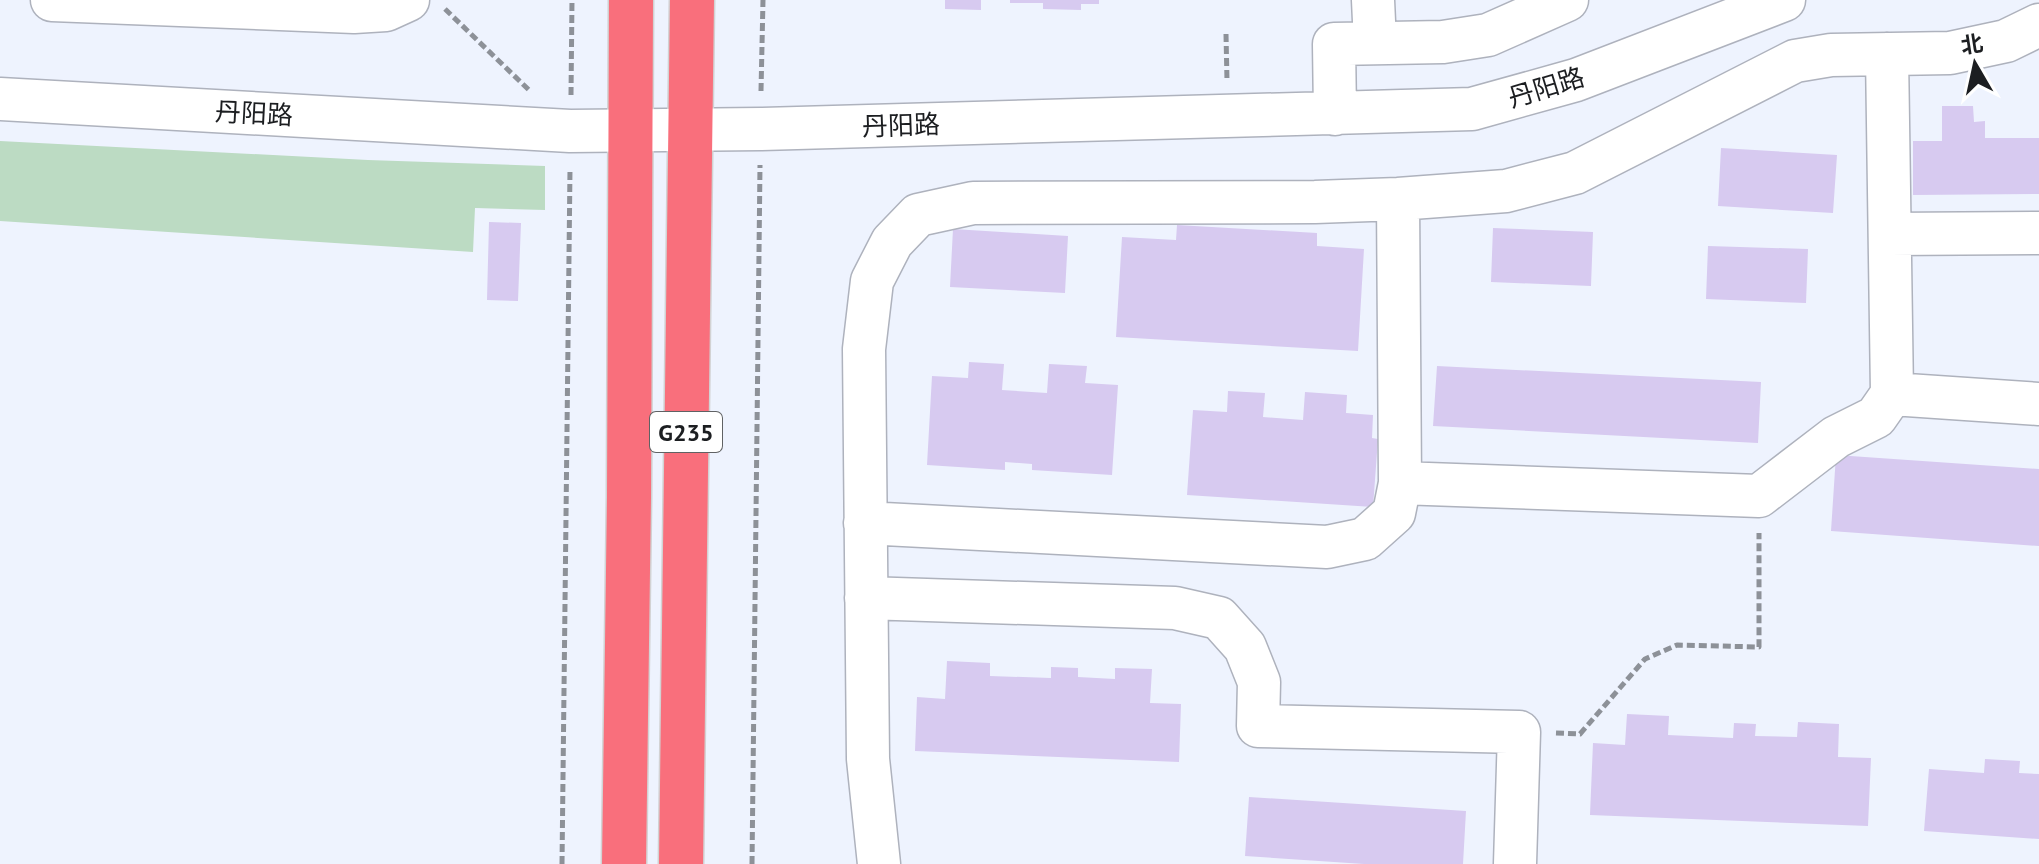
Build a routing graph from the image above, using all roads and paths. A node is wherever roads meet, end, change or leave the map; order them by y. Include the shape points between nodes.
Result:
1 (52, 0) edge
2 (408, 0) edge
3 (436, 0) edge
4 (572, 0) edge
5 (631, 0) edge
6 (692, 0) edge
7 (763, 0) edge
8 (1373, 0) edge
9 (1567, 0) edge
10 (1784, 0) edge
11 (2039, 25) edge
12 (1394, 43) junction
13 (1887, 54) junction
14 (0, 99) edge
15 (1413, 111) junction
16 (1335, 114) junction
17 (761, 129) junction
18 (629, 130) junction
19 (690, 130) junction
20 (570, 131) junction
21 (1398, 199) junction
22 (2039, 233) edge
23 (1890, 234) junction
24 (1892, 394) junction
25 (2039, 404) edge
26 (1400, 483) junction
27 (1759, 496) junction
28 (865, 523) junction
29 (866, 598) junction
30 (1519, 732) junction
31 (562, 864) edge
32 (624, 864) edge
33 (681, 864) edge
34 (752, 864) edge
35 (879, 864) edge
36 (1515, 864) edge

1 - 2 street via 354,12 386,10
3 - 20 path
4 - 20 path
5 - 18 highway, G235
6 - 19 highway, G235
7 - 17 path
8 - 12 street
9 - 12 street via 1488,35
10 - 15 street, 丹阳路 via 1576,80 1472,109
11 - 13 street via 2006,41 1950,53
12 - 15 street
12 - 16 street via 1334,44
13 - 21 street via 1795,61 1575,173 1506,191
13 - 23 street
14 - 20 street, 丹阳路
15 - 16 street, 丹阳路
16 - 17 street, 丹阳路
17 - 19 street, 丹阳路
17 - 34 path
18 - 19 street, 丹阳路
18 - 20 street, 丹阳路
18 - 32 highway, G235
19 - 33 highway, G235
20 - 31 path
21 - 26 street
21 - 28 street via 973,203 918,215 892,242 872,281 864,349
22 - 23 street
23 - 24 street
24 - 25 street
24 - 27 street via 1876,417 1836,437
26 - 27 street
26 - 28 street via 1394,513 1365,539 1327,547
27 - 30 path via 1759,647 1677,645 1645,659 1580,734
28 - 29 street
29 - 30 street via 1175,608 1219,618 1245,647 1259,682 1258,726
29 - 35 street via 868,759
30 - 36 street

